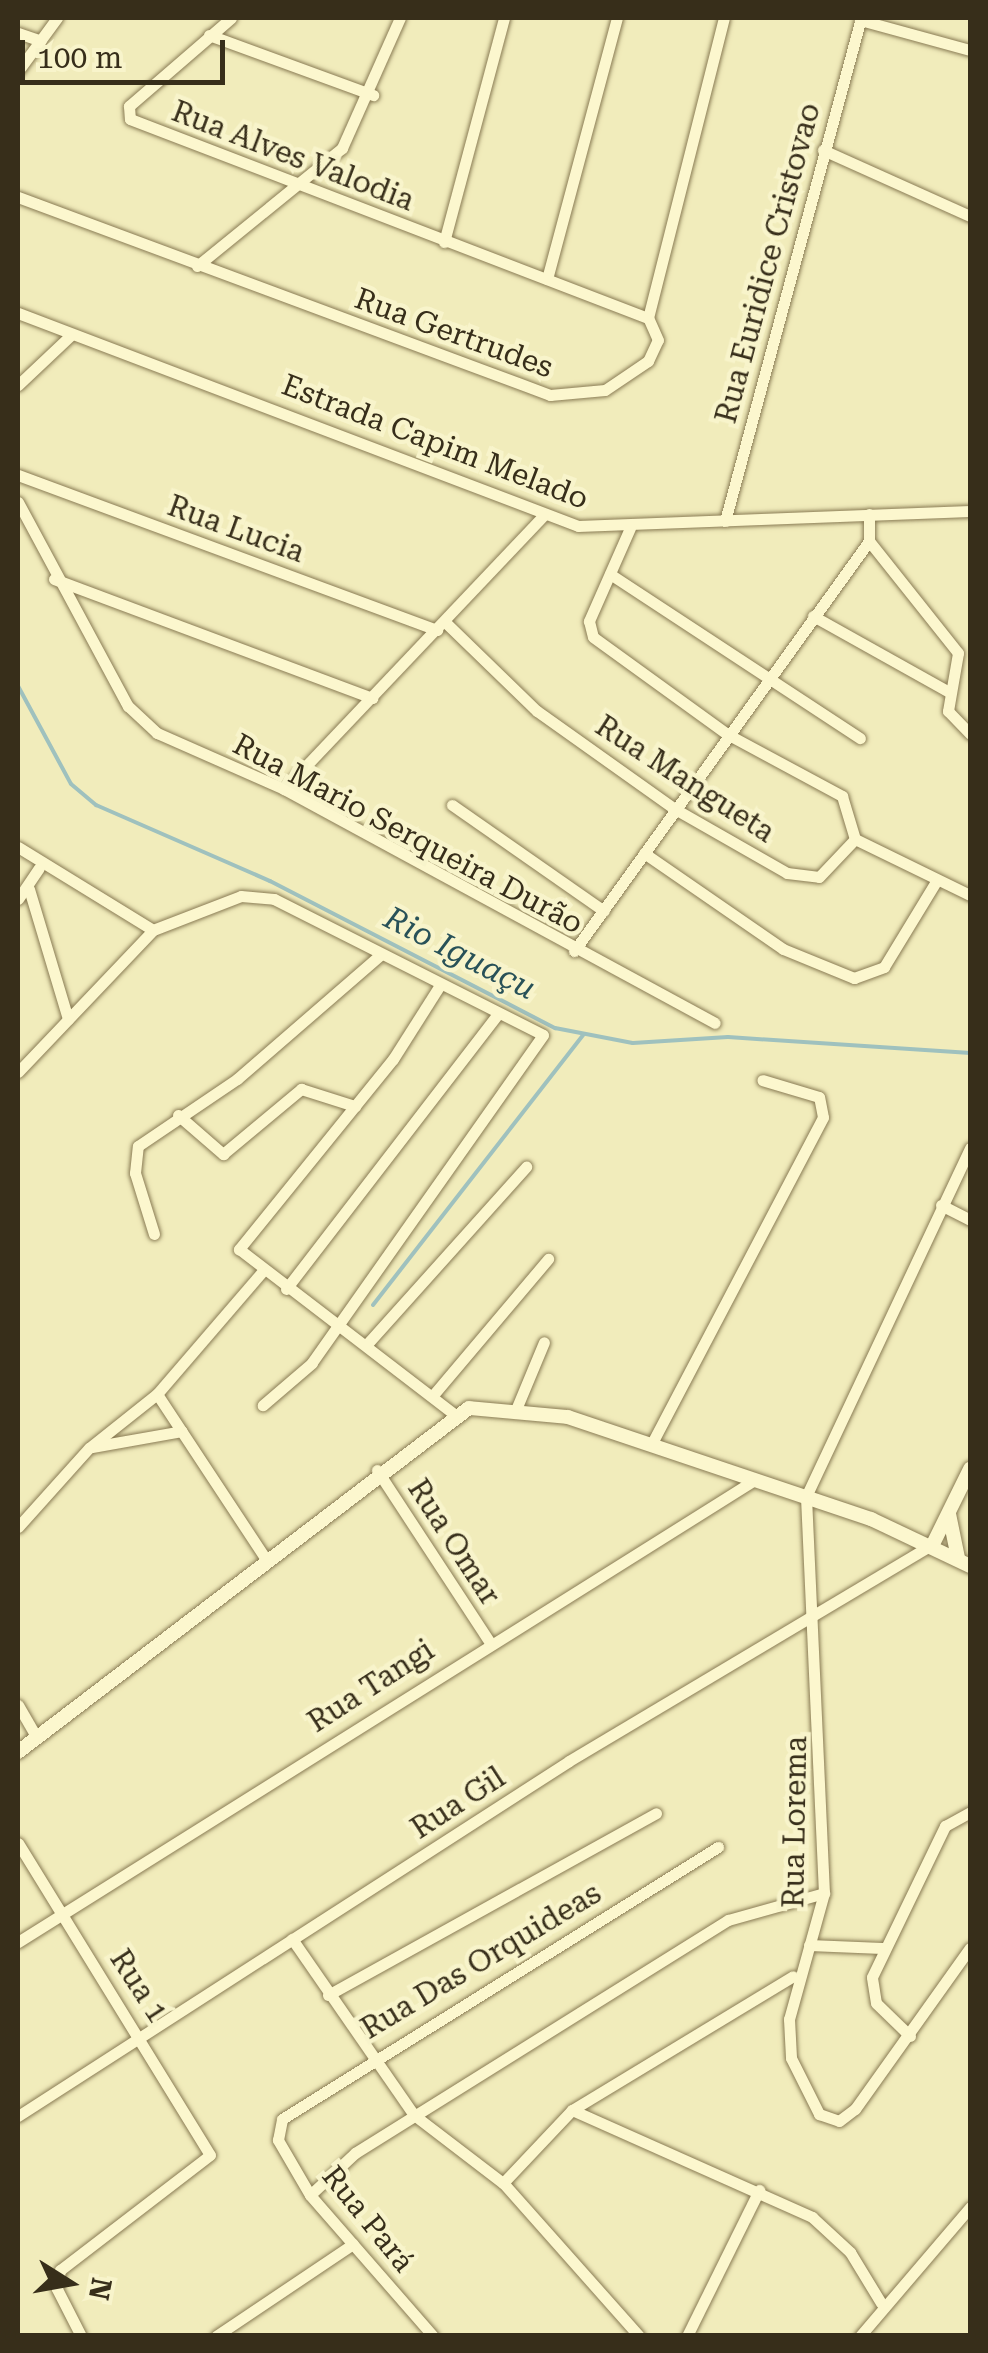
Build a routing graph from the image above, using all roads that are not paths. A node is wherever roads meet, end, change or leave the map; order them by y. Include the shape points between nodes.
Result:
1 (57, 18) edge
2 (230, 18) edge
3 (400, 18) edge
4 (504, 18) edge
5 (617, 18) edge
6 (724, 18) edge
7 (860, 19) edge
8 (18, 34) edge
9 (209, 35) junction
10 (42, 41) junction
11 (970, 50) edge
12 (18, 71) edge
13 (373, 95) junction
14 (823, 150) junction
15 (302, 180) junction
16 (18, 196) edge
17 (970, 216) edge
18 (444, 242) junction
19 (197, 266) junction
20 (547, 279) junction
21 (18, 313) edge
22 (648, 318) junction
23 (72, 334) junction
24 (18, 386) edge
25 (18, 475) edge
26 (18, 502) edge
27 (970, 511) edge
28 (544, 514) junction
29 (869, 514) junction
30 (725, 521) junction
31 (630, 528) junction
32 (869, 541) junction
33 (610, 574) junction
34 (54, 579) junction
35 (813, 616) junction
36 (441, 626) junction
37 (767, 676) junction
38 (949, 692) junction
39 (372, 698) junction
40 (726, 734) junction
41 (970, 734) edge
42 (860, 738) dead end
43 (284, 790) junction
44 (452, 804) dead end
45 (675, 809) junction
46 (855, 839) junction
47 (18, 847) edge
48 (644, 854) junction
49 (39, 868) junction
50 (937, 880) junction
51 (29, 889) junction
52 (970, 895) edge
53 (18, 899) edge
54 (604, 911) junction
55 (152, 930) junction
56 (574, 952) junction
57 (380, 955) junction
58 (440, 985) junction
59 (498, 1014) junction
60 (68, 1019) junction
61 (715, 1023) dead end
62 (18, 1072) edge
63 (762, 1080) dead end
64 (355, 1106) junction
65 (178, 1115) junction
66 (970, 1148) edge
67 (526, 1167) dead end
68 (941, 1205) junction
69 (970, 1220) edge
70 (154, 1234) dead end
71 (548, 1259) dead end
72 (261, 1272) junction
73 (286, 1290) junction
74 (336, 1320) junction
75 (544, 1342) dead end
76 (368, 1343) junction
77 (157, 1394) junction
78 (434, 1394) junction
79 (262, 1405) dead end
80 (516, 1406) junction
81 (455, 1415) junction
82 (182, 1431) junction
83 (651, 1445) junction
84 (89, 1448) junction
85 (970, 1469) edge
86 (377, 1470) junction
87 (756, 1479) junction
88 (806, 1497) junction
89 (949, 1513) junction
90 (18, 1527) edge
91 (933, 1544) junction
92 (267, 1561) junction
93 (964, 1562) edge
94 (815, 1614) junction
95 (489, 1641) junction
96 (18, 1706) edge
97 (37, 1738) junction
98 (18, 1752) edge
99 (970, 1812) edge
100 (656, 1813) dead end
101 (18, 1843) edge
102 (718, 1847) dead end
103 (824, 1893) junction
104 (62, 1913) junction
105 (292, 1939) junction
106 (18, 1942) edge
107 (809, 1945) junction
108 (882, 1948) junction
109 (970, 1948) edge
110 (794, 1976) junction
111 (328, 1995) junction
112 (142, 2034) junction
113 (910, 2036) junction
114 (372, 2056) junction
115 (572, 2110) junction
116 (414, 2114) junction
117 (18, 2116) edge
118 (278, 2127) joint
119 (503, 2183) junction
120 (759, 2190) junction
121 (310, 2194) junction
122 (970, 2207) edge
123 (353, 2244) junction
124 (881, 2303) junction
125 (82, 2336) edge
126 (216, 2336) edge
127 (433, 2336) edge
128 (639, 2336) edge
129 (687, 2336) edge
130 (860, 2336) edge

1 - 10 street
2 - 9 street
3 - 13 street
4 - 18 street, Rua Alves Valodia
5 - 20 street
6 - 22 street, Rua Gertrudes
7 - 11 street
7 - 14 street, Rua Euridice Cristovao
8 - 10 street
9 - 13 street
9 - 15 street, Rua Alves Valodia via 128,114
10 - 12 street
13 - 15 street via 342,148
14 - 17 street
14 - 30 street, Rua Euridice Cristovao
15 - 18 street, Rua Alves Valodia
15 - 19 street
16 - 19 street, Rua Gertrudes
18 - 20 street, Rua Alves Valodia
19 - 22 street, Rua Gertrudes via 550,396 605,390 632,377 658,340
20 - 22 street, Rua Alves Valodia
21 - 23 street, Estrada Capim Melado
23 - 24 street
23 - 28 street, Estrada Capim Melado
25 - 36 street, Rua Lucia
26 - 34 street, Rua Mario Serqueira Durão
27 - 29 street, Estrada Capim Melado
28 - 31 street, Estrada Capim Melado
28 - 36 street
29 - 30 street, Estrada Capim Melado
29 - 32 street
30 - 31 street, Estrada Capim Melado
31 - 33 street
32 - 35 street
32 - 38 street via 958,653
33 - 37 street
33 - 40 street via 590,621 593,637
34 - 39 street
34 - 43 street, Rua Mario Serqueira Durão via 144,722
35 - 37 street
35 - 38 street
36 - 39 street
36 - 45 street, Rua Mangueta via 503,683
37 - 40 street
37 - 42 street
38 - 41 street via 952,721
39 - 43 street
40 - 45 street
40 - 46 street via 842,796
43 - 56 street, Rua Mario Serqueira Durão
44 - 54 street
45 - 46 street, Rua Mangueta via 800,876 819,878
45 - 48 street
46 - 50 street
47 - 49 street
48 - 50 street via 784,949 854,978 884,967
48 - 54 street
49 - 51 street
49 - 55 street
50 - 52 street
51 - 53 street
51 - 60 street
54 - 56 street
55 - 57 street via 202,904 258,895
55 - 60 street
56 - 61 street, Rua Mario Serqueira Durão
57 - 58 street
57 - 65 street via 236,1078
58 - 59 street
58 - 64 street
59 - 73 street
59 - 74 street via 532,1026 543,1046
60 - 62 street
63 - 83 street via 818,1097 823,1117
64 - 65 street via 301,1089 223,1154
64 - 72 street via 241,1244
65 - 70 street via 134,1154
66 - 68 street
67 - 76 street
68 - 69 street
68 - 88 street
71 - 78 street
72 - 73 street
72 - 77 street
73 - 74 street
74 - 76 street
74 - 79 street via 302,1376
75 - 80 street
76 - 78 street
77 - 82 street
77 - 84 street
78 - 81 street
80 - 81 street
80 - 83 street
81 - 86 street
82 - 84 street
82 - 92 street
83 - 87 street
84 - 90 street
85 - 89 street
86 - 92 street
86 - 95 street, Rua Omar
87 - 88 street
87 - 95 street, Rua Tangi
88 - 91 street
88 - 94 street, Rua Lorema
89 - 91 street
89 - 93 street
91 - 93 street
91 - 94 street, Rua Gil
92 - 97 street
94 - 103 street, Rua Lorema
94 - 105 street, Rua Gil
95 - 104 street, Rua Tangi
96 - 97 street
97 - 98 street
99 - 108 street via 945,1826
100 - 111 street
101 - 104 street, Rua 1
102 - 114 street, Rua Das Orquideas
103 - 107 street, Rua Lorema
103 - 116 street via 754,1906
104 - 106 street, Rua Tangi
104 - 112 street, Rua 1
105 - 111 street
105 - 112 street, Rua Gil
107 - 108 street
107 - 110 street, Rua Lorema
108 - 113 street via 872,1992
109 - 113 street
110 - 113 street, Rua Lorema via 791,2058 818,2114 839,2121
110 - 115 street
111 - 114 street
112 - 117 street, Rua Gil
112 - 125 street, Rua 1 via 208,2160 67,2261 57,2281
114 - 116 street
114 - 118 street, Rua Das Orquideas
115 - 119 street
115 - 120 street
116 - 119 street
116 - 121 street
118 - 121 street, Rua Pará
119 - 128 street
120 - 124 street via 833,2233
120 - 129 street
121 - 123 street, Rua Pará
122 - 124 street
123 - 126 street
123 - 127 street, Rua Pará
124 - 130 street

